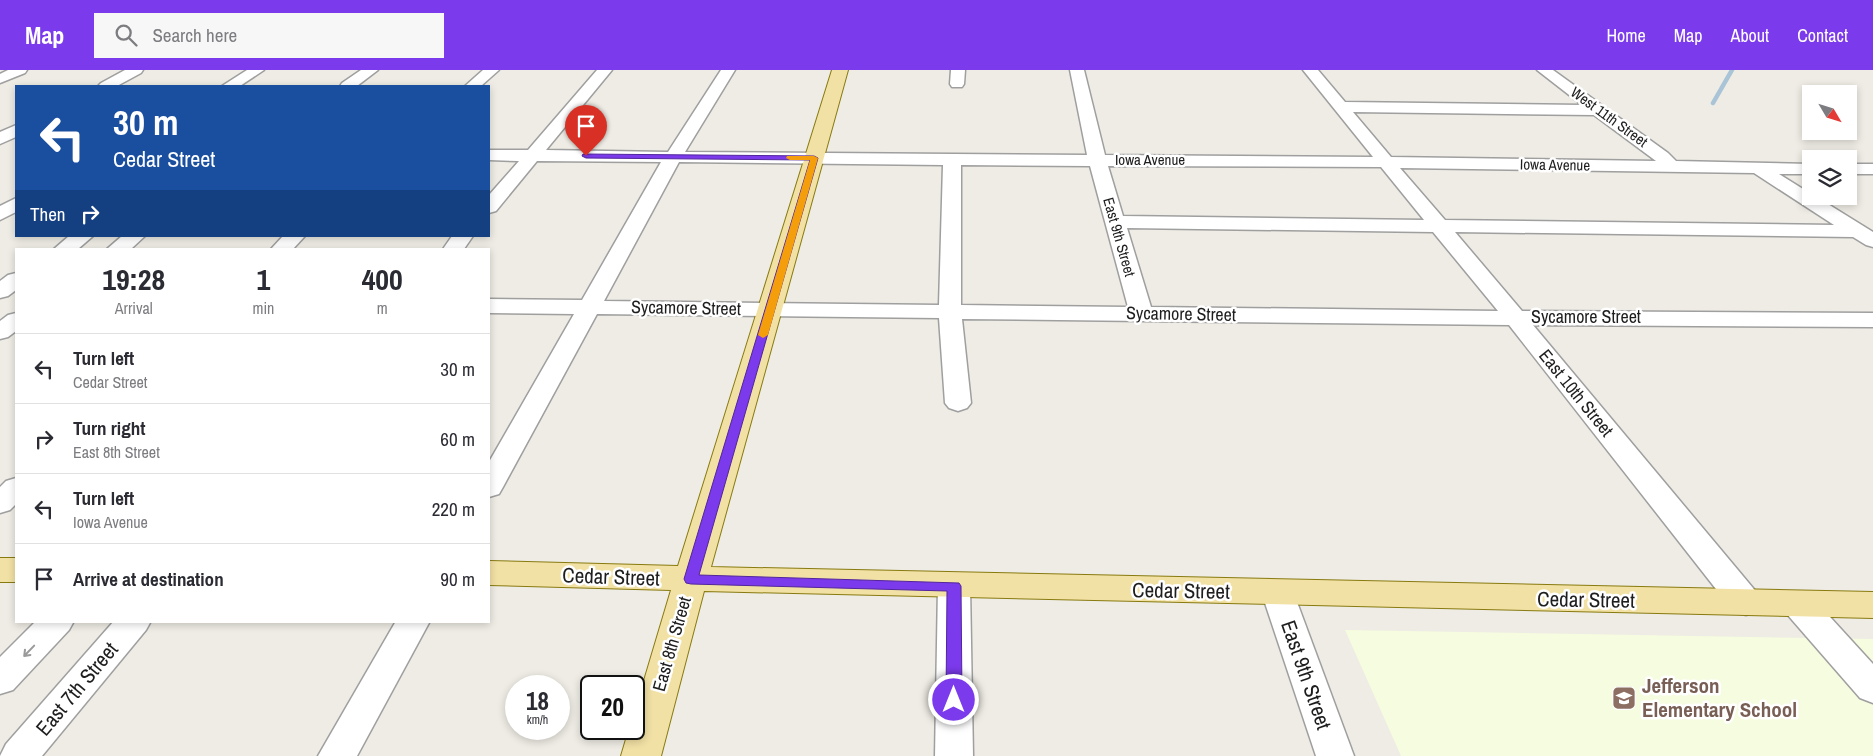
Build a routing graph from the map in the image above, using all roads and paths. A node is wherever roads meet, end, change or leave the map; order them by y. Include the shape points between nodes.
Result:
1 (20, 70) edge
2 (136, 70) edge
3 (257, 70) edge
4 (371, 70) edge
5 (492, 70) edge
6 (605, 70) edge
7 (728, 70) edge
8 (840, 70) edge
9 (1077, 70) edge
10 (1310, 70) edge
11 (1544, 70) edge
12 (0, 79) edge
13 (108, 85) edge
14 (232, 85) edge
15 (348, 85) edge
16 (473, 85) edge
17 (1340, 107) junction
18 (1598, 110) junction
19 (15, 131) edge
20 (0, 139) edge
21 (0, 150) edge
22 (15, 150) edge
23 (490, 155) edge
24 (533, 155) junction
25 (674, 157) junction
26 (814, 158) junction
27 (952, 160) junction
28 (1097, 160) junction
29 (1385, 162) junction
30 (1672, 167) junction
31 (1758, 168) junction
32 (1802, 169) edge
33 (1857, 169) edge
34 (1873, 169) edge
35 (15, 205) edge
36 (490, 205) edge
37 (0, 214) edge
38 (1115, 222) junction
39 (1438, 226) junction
40 (1856, 231) junction
41 (82, 237) edge
42 (134, 237) edge
43 (294, 237) edge
44 (462, 237) edge
45 (1873, 242) edge
46 (65, 248) edge
47 (118, 248) edge
48 (282, 248) edge
49 (454, 248) edge
50 (15, 281) edge
51 (0, 291) edge
52 (0, 300) edge
53 (15, 300) edge
54 (490, 306) edge
55 (591, 306) junction
56 (769, 310) junction
57 (950, 310) junction
58 (1141, 313) junction
59 (1514, 317) junction
60 (1873, 320) edge
61 (15, 321) edge
62 (0, 332) edge
63 (958, 403) dead end
64 (490, 485) edge
65 (15, 489) edge
66 (0, 503) edge
67 (0, 570) edge
68 (15, 570) edge
69 (490, 573) edge
70 (691, 579) junction
71 (954, 586) junction
72 (1278, 594) junction
73 (1746, 603) junction
74 (1798, 604) junction
75 (1873, 605) edge
76 (55, 623) edge
77 (132, 623) edge
78 (412, 623) edge
79 (0, 680) edge
80 (1873, 688) edge
81 (19, 756) edge
82 (338, 756) edge
83 (641, 756) edge
84 (954, 756) edge
85 (1335, 756) edge

1 - 12 street
2 - 13 street
3 - 14 street
4 - 15 street
5 - 16 street
6 - 24 street
7 - 25 street
8 - 26 main road, East 8th Street
9 - 28 street, East 9th Street
10 - 17 street, East 10th Street
11 - 18 street, West 11th Street
17 - 18 street
17 - 29 street, East 10th Street
18 - 30 street, West 11th Street
19 - 20 street
21 - 22 street
23 - 24 street, Iowa Avenue
24 - 25 street, Iowa Avenue
24 - 36 street
25 - 26 street, Iowa Avenue
25 - 55 street
26 - 27 street, Iowa Avenue
26 - 56 main road, East 8th Street
27 - 28 street, Iowa Avenue
27 - 57 street
28 - 29 street, Iowa Avenue
28 - 38 street, East 9th Street
29 - 30 street, Iowa Avenue
29 - 39 street, East 10th Street
30 - 31 street, Iowa Avenue
31 - 32 street, Iowa Avenue
31 - 40 street
33 - 34 street
35 - 37 street
38 - 39 street
38 - 58 street, East 9th Street
39 - 40 street
39 - 59 street, East 10th Street
40 - 45 street
41 - 46 street
42 - 47 street
43 - 48 street
44 - 49 street
50 - 51 street
52 - 53 street
54 - 55 street, Sycamore Street
55 - 56 street, Sycamore Street
55 - 64 street
56 - 57 street, Sycamore Street
56 - 70 main road, East 8th Street
57 - 58 street, Sycamore Street
57 - 63 street
58 - 59 street, Sycamore Street
59 - 60 street, Sycamore Street
59 - 73 street, East 10th Street
61 - 62 street
65 - 66 street
67 - 68 main road
69 - 70 main road, Cedar Street
70 - 71 main road, Cedar Street
70 - 83 main road, East 8th Street
71 - 72 main road, Cedar Street
71 - 84 street
72 - 73 main road, Cedar Street
72 - 85 street, East 9th Street
73 - 74 main road, Cedar Street
74 - 75 main road, Cedar Street
74 - 80 street
76 -> 79 street
77 - 81 street, East 7th Street
78 - 82 street

